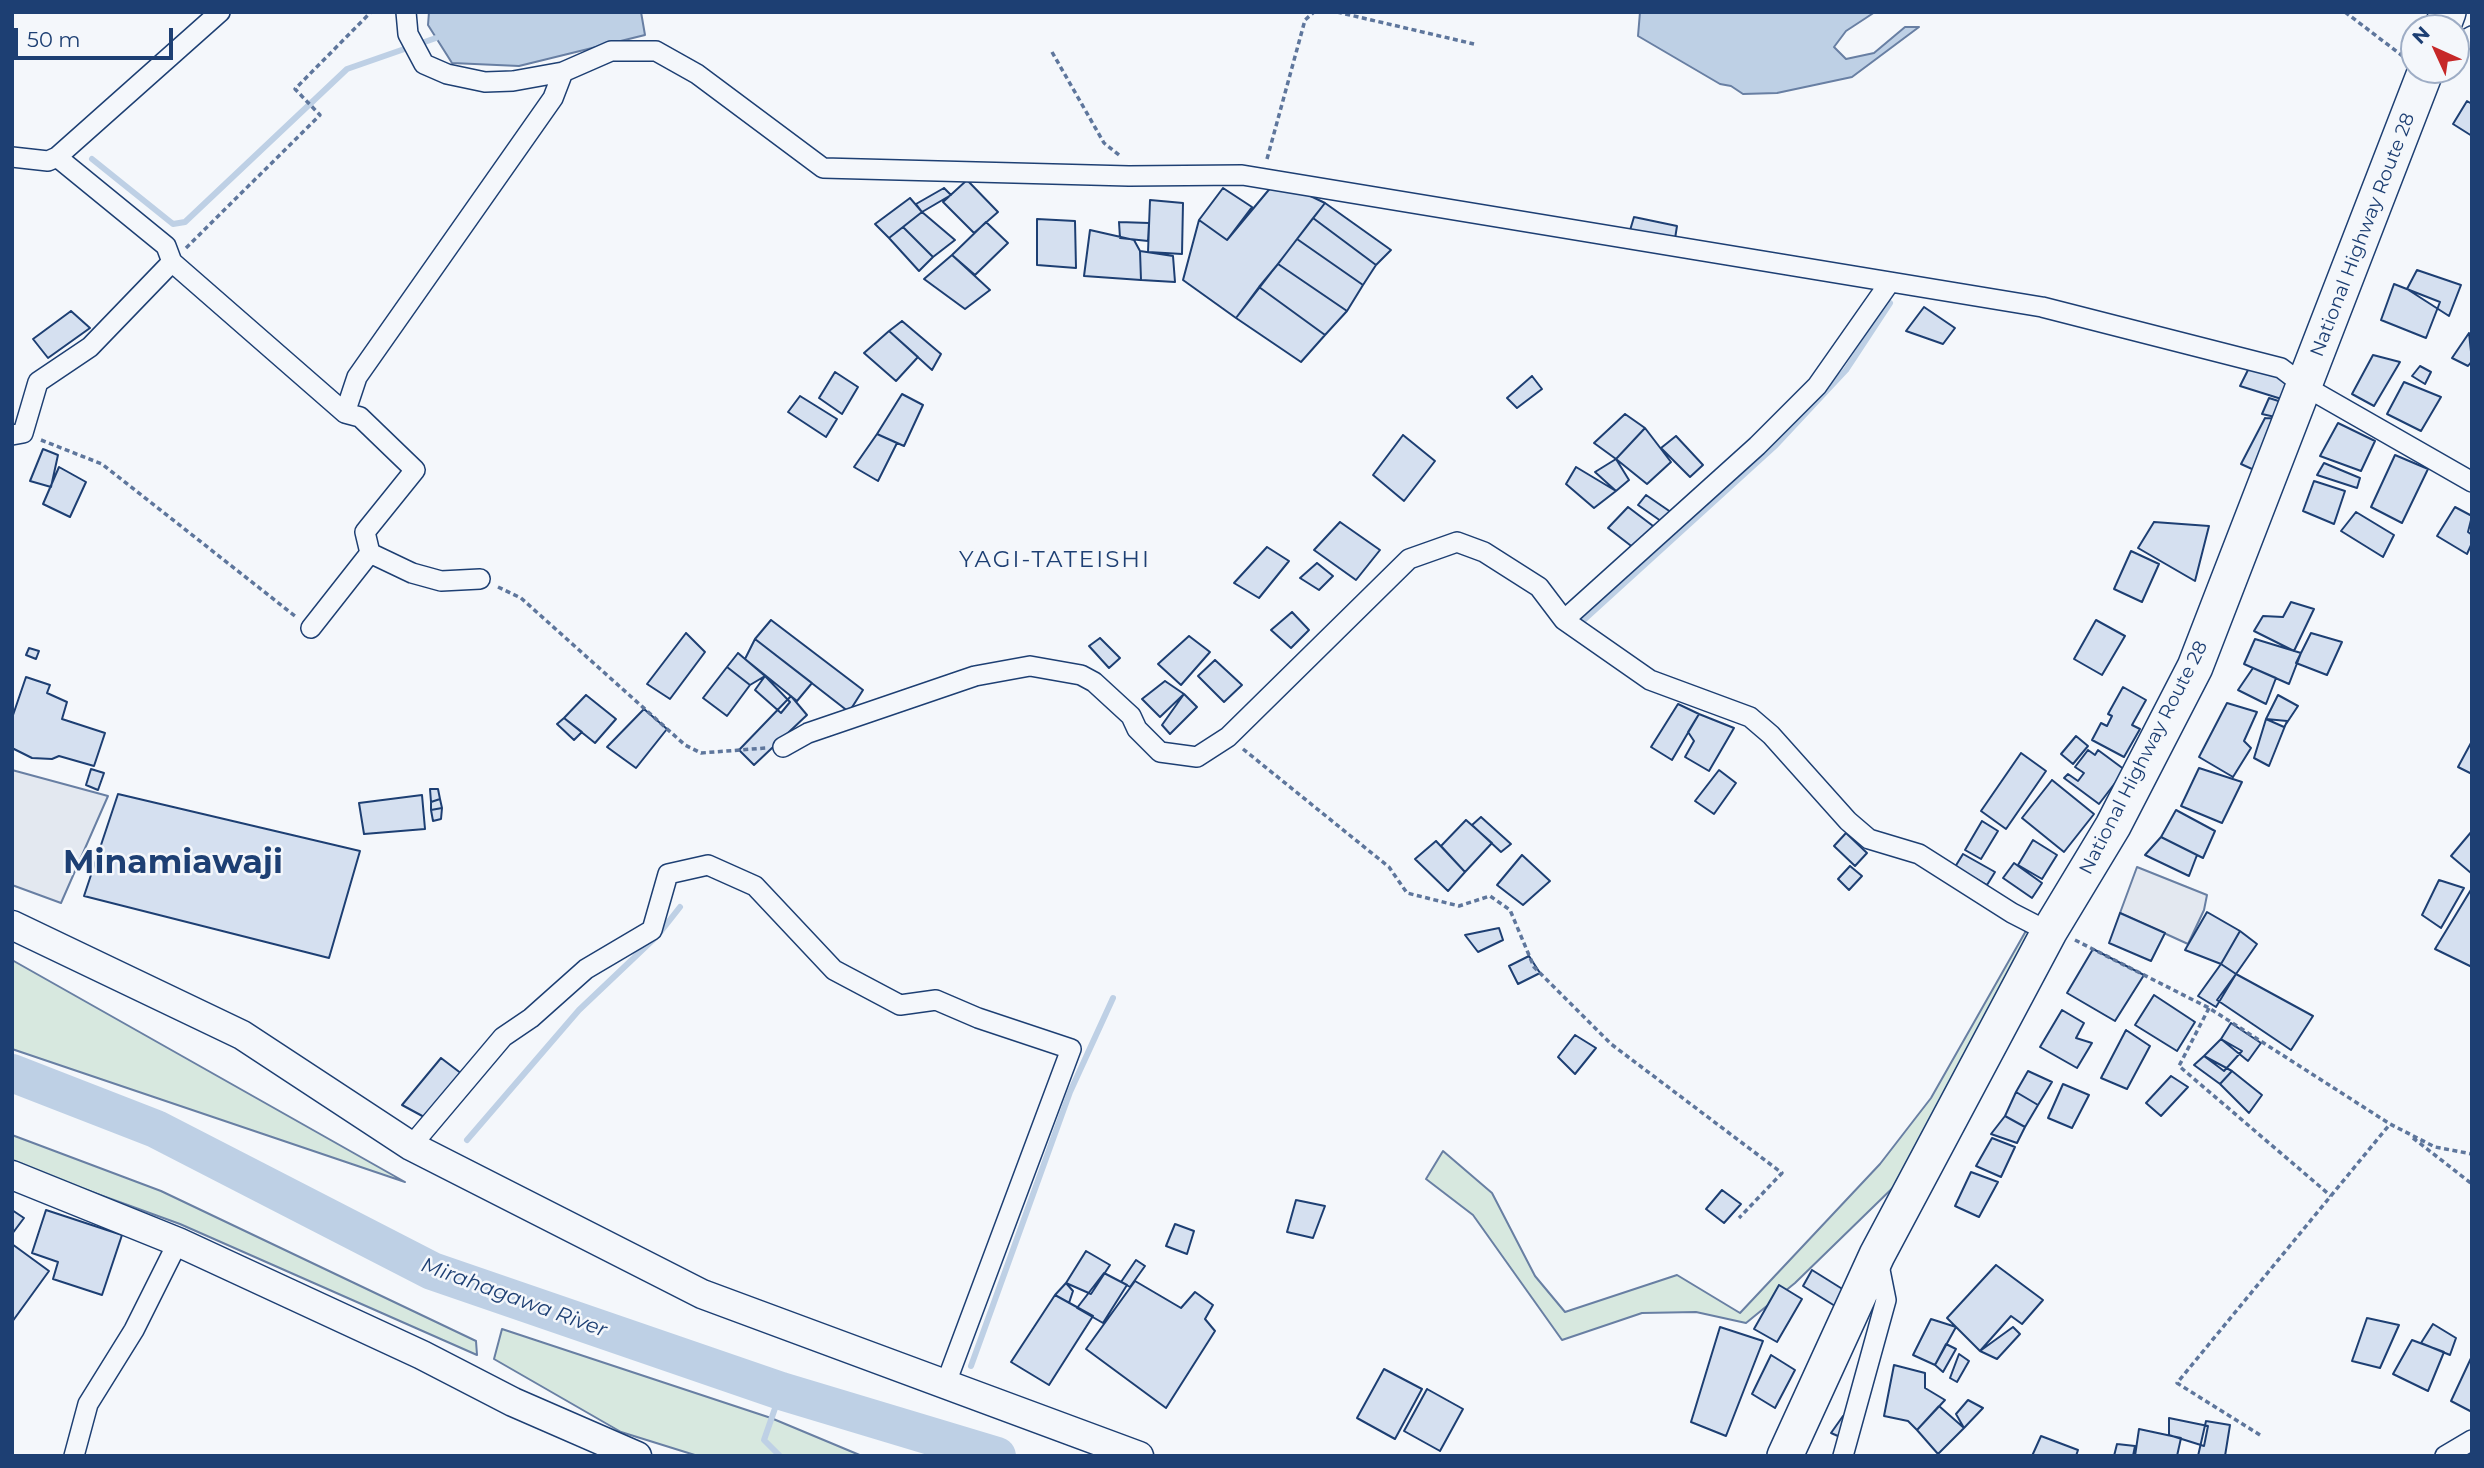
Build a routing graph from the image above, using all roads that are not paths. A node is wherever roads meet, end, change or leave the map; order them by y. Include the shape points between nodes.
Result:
1 (220, 12) edge
2 (406, 12) edge
3 (563, 72) junction
4 (2421, 84) edge
5 (12, 157) edge
6 (57, 157) junction
7 (172, 262) junction
8 (1890, 282) junction
9 (2306, 387) junction
10 (345, 413) junction
11 (18, 434) edge
12 (2472, 482) edge
13 (370, 553) junction
14 (480, 579) road end
15 (1564, 621) junction
16 (311, 628) road end
17 (783, 747) road end
18 (12, 925) edge
19 (2049, 932) junction
20 (411, 1146) junction
21 (12, 1175) edge
22 (178, 1241) junction
23 (1877, 1255) junction
24 (946, 1383) junction
25 (2472, 1440) edge
26 (74, 1456) edge
27 (636, 1456) edge
28 (1139, 1456) edge
29 (1785, 1456) edge
30 (1843, 1456) edge
31 (2445, 1456) edge

1 - 6 street
2 - 3 street via 408,34 424,64 447,74 485,82
3 - 8 street via 611,51 656,51 697,75 822,168 1242,175
3 - 10 street via 553,99 357,377
4 - 9 highway, National Highway Route 28
5 - 6 street via 48,161
6 - 7 street via 166,246
7 - 10 street
7 - 11 street via 90,347 38,382
8 - 9 street via 2042,307 2215,349 2281,368
8 - 15 street via 1817,386
9 - 12 street
9 - 19 highway, National Highway Route 28 via 2195,667 2113,826
10 - 13 street via 360,417 415,470 365,532
13 - 14 street via 441,581
13 - 16 street
15 - 17 street via 1539,587 1484,552 1457,542 1409,559 1228,737 1197,757 1160,752 1094,682 1081,675 1030,666 975,676 808,733
15 - 19 street via 1650,680 1750,717 1870,839 1919,854
18 - 20 street via 242,1035
19 - 23 highway, National Highway Route 28
20 - 24 street via 702,1294
20 - 24 street via 503,1037 594,964 652,930 668,874 708,864 755,886 834,970 900,1005 936,1000 1071,1049
21 - 22 street
22 - 26 street via 134,1330 88,1404
22 - 27 street
23 - 29 highway, National Highway Route 28
23 - 30 street via 1886,1300
24 - 28 street
25 - 31 street

